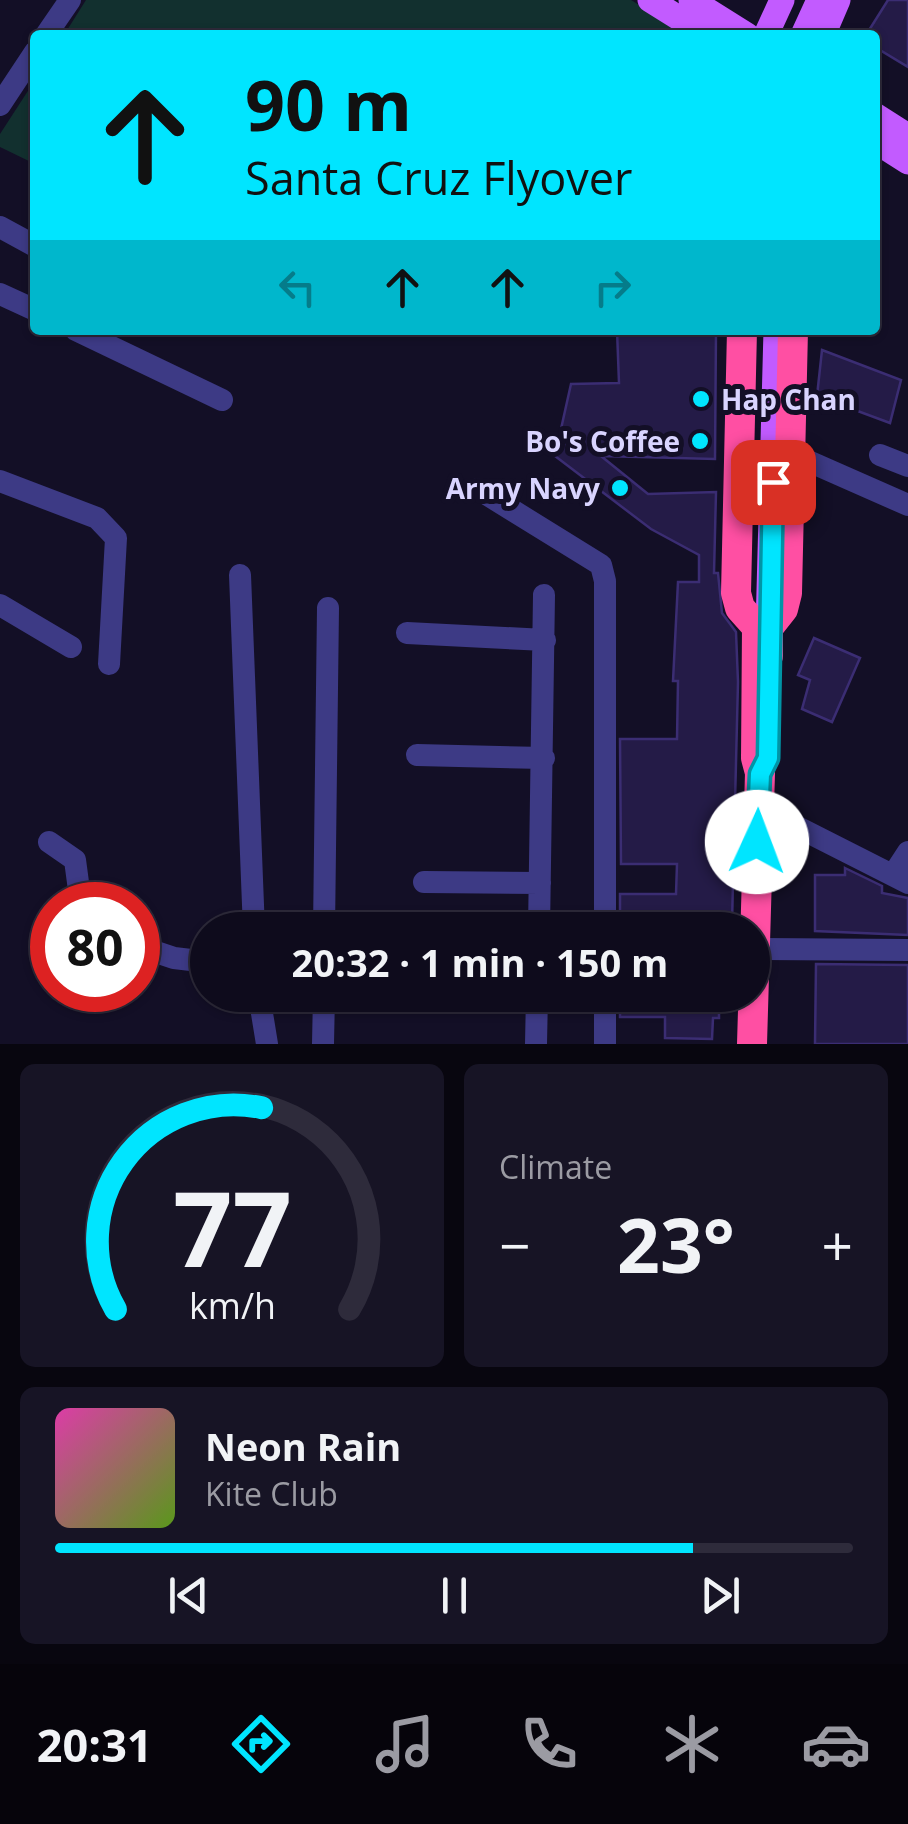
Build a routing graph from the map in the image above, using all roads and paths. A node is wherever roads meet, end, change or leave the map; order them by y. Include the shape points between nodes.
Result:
1 (70, 0) edge
2 (650, 0) edge
3 (692, 0) edge
4 (782, 0) edge
5 (800, 0) edge
6 (832, 0) edge
7 (49, 30) edge
8 (698, 30) edge
9 (739, 30) edge
10 (768, 30) edge
11 (787, 30) edge
12 (807, 30) edge
13 (823, 30) edge
14 (30, 55) edge
15 (9, 70) edge
16 (0, 104) edge
17 (880, 118) edge
18 (908, 136) edge
19 (880, 144) edge
20 (908, 162) edge
21 (0, 227) edge
22 (30, 243) edge
23 (0, 294) edge
24 (30, 308) edge
25 (86, 335) edge
26 (742, 335) edge
27 (760, 335) edge
28 (775, 335) edge
29 (793, 335) edge
30 (767, 370) junction
31 (222, 400) dead end
32 (790, 452) junction
33 (880, 456) dead end
34 (908, 466) edge
35 (0, 480) edge
36 (478, 489) dead end
37 (908, 505) edge
38 (240, 574) dead end
39 (544, 595) dead end
40 (0, 605) edge
41 (328, 608) dead end
42 (762, 628) junction
43 (407, 633) dead end
44 (544, 640) junction
45 (71, 646) dead end
46 (109, 664) dead end
47 (418, 756) dead end
48 (544, 758) junction
49 (759, 790) junction
50 (48, 842) dead end
51 (908, 852) edge
52 (901, 879) edge
53 (78, 882) edge
54 (424, 882) dead end
55 (540, 883) junction
56 (253, 912) edge
57 (324, 912) edge
58 (539, 912) edge
59 (605, 912) edge
60 (754, 912) edge
61 (770, 948) edge
62 (908, 950) edge
63 (160, 953) edge
64 (190, 960) edge
65 (262, 1012) edge
66 (324, 1012) edge
67 (537, 1012) edge
68 (605, 1012) edge
69 (752, 1012) edge
70 (267, 1044) edge
71 (323, 1044) edge
72 (536, 1044) edge
73 (605, 1044) edge
74 (752, 1044) edge

1 - 7 street
2 - 8 main road
3 - 9 main road
4 - 10 main road
5 - 11 main road
6 - 12 main road
6 - 13 main road
14 - 15 street
15 - 16 street
17 - 18 main road
19 - 20 main road
21 - 22 street
23 - 24 street
25 - 31 street
26 - 42 highway via 736,593 740,608
27 - 30 main road
28 - 30 main road
29 - 32 highway
30 - 42 main road
32 - 37 street
32 - 42 highway via 787,593 783,609
33 - 34 street
35 - 46 street via 96,518 116,538
36 - 59 street via 601,565
38 - 56 street
39 - 44 street
40 - 45 street
41 - 57 street
42 - 49 highway
43 - 44 street
44 - 48 street
47 - 48 street
48 - 55 street
49 - 52 street
49 - 60 highway
50 - 53 street via 76,860
51 - 52 street
54 - 55 street
55 - 58 street
61 - 62 street
63 - 64 street
65 - 70 street
66 - 71 street
67 - 72 street
68 - 73 street
69 - 74 highway

